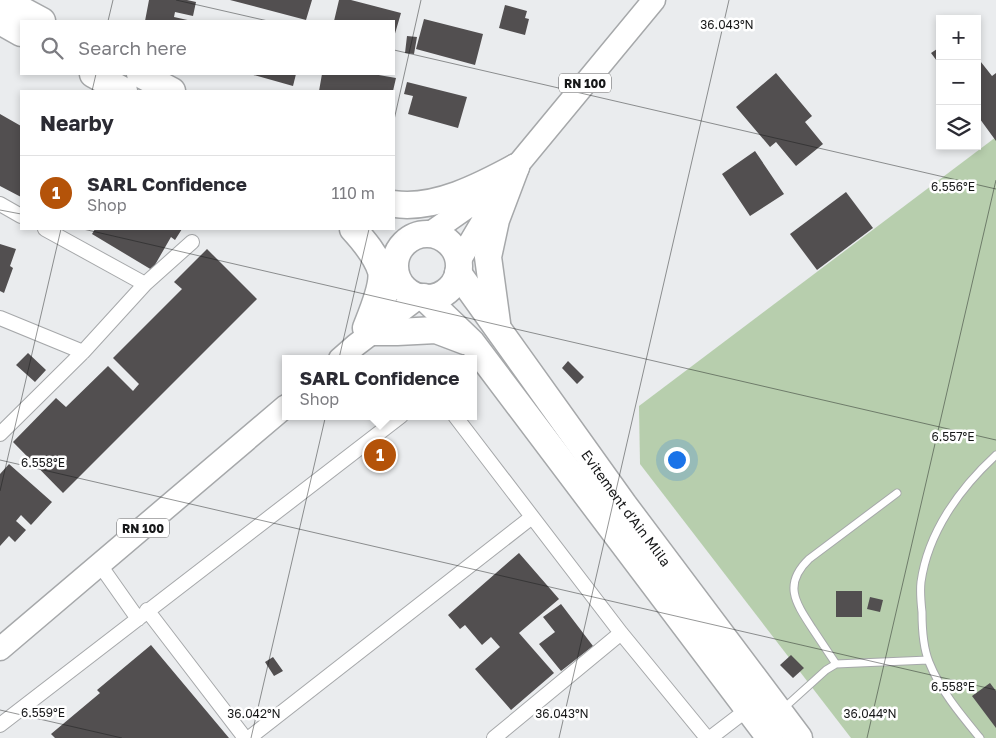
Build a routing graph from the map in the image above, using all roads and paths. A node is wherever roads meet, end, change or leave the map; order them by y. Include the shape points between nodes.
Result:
1 (4, 0) edge
2 (654, 0) edge
3 (0, 20) edge
4 (40, 20) edge
5 (20, 32) edge
6 (95, 75) edge
7 (142, 75) edge
8 (122, 90) edge
9 (170, 90) edge
10 (516, 166) junction
11 (0, 204) edge
12 (395, 204) edge
13 (20, 215) edge
14 (395, 216) edge
15 (46, 230) edge
16 (354, 230) edge
17 (354, 230) edge
18 (426, 234) junction
19 (192, 242) dead end
20 (458, 268) junction
21 (396, 273) junction
22 (145, 284) junction
23 (422, 297) junction
24 (0, 318) edge
25 (498, 330) junction
26 (359, 341) edge
27 (472, 343) junction
28 (83, 352) junction
29 (282, 409) edge
30 (396, 420) edge
31 (458, 420) edge
32 (0, 434) edge
33 (996, 455) edge
34 (897, 493) dead end
35 (532, 517) junction
36 (100, 565) junction
37 (142, 615) junction
38 (621, 633) junction
39 (0, 649) edge
40 (928, 660) junction
41 (836, 664) junction
42 (748, 709) junction
43 (780, 712) junction
44 (0, 726) edge
45 (504, 735) edge
46 (244, 738) edge
47 (249, 738) edge
48 (708, 738) edge
49 (770, 738) edge
50 (800, 738) edge
51 (980, 738) edge

1 - 4 highway
2 - 10 main road, RN 100
3 - 5 highway
6 - 8 highway
7 - 9 highway
10 - 12 highway via 485,184 430,204
10 - 18 main road, RN 100 via 483,196
10 - 20 main road, RN 100
10 - 25 highway via 496,220 488,257
11 - 13 street
14 - 18 highway
15 - 22 street
16 - 21 highway
17 - 26 highway via 369,247 382,273 376,302
18 - 20 highway via 443,238 450,245 456,253
18 - 21 highway via 415,236 402,246 395,262
19 - 22 street
20 - 23 highway via 454,282 447,290 439,295
20 - 25 highway, Evitement d'Ain Mlila
21 - 23 highway via 408,291
21 - 26 main road
22 - 28 street
23 - 26 main road
23 - 27 highway, Evitement d'Ain Mlila
24 - 28 street
25 - 43 highway, Evitement d'Ain Mlila via 624,505
26 - 27 highway via 397,332 436,330
27 - 42 highway, Evitement d'Ain Mlila
28 - 32 street
29 - 36 main road, RN 100
30 - 37 street
31 - 35 street
33 - 40 lane via 959,495 930,547 921,582 922,624
34 - 41 lane via 810,559 799,569 794,581 798,606
35 - 38 street
35 - 47 street
36 - 37 street
36 - 39 main road, RN 100
37 - 44 street
37 - 46 street
38 - 45 street
38 - 48 street
40 - 41 lane
40 - 51 lane via 938,681
41 - 43 lane
42 - 48 street
42 - 49 highway, Evitement d'Ain Mlila
43 - 50 highway, Evitement d'Ain Mlila

